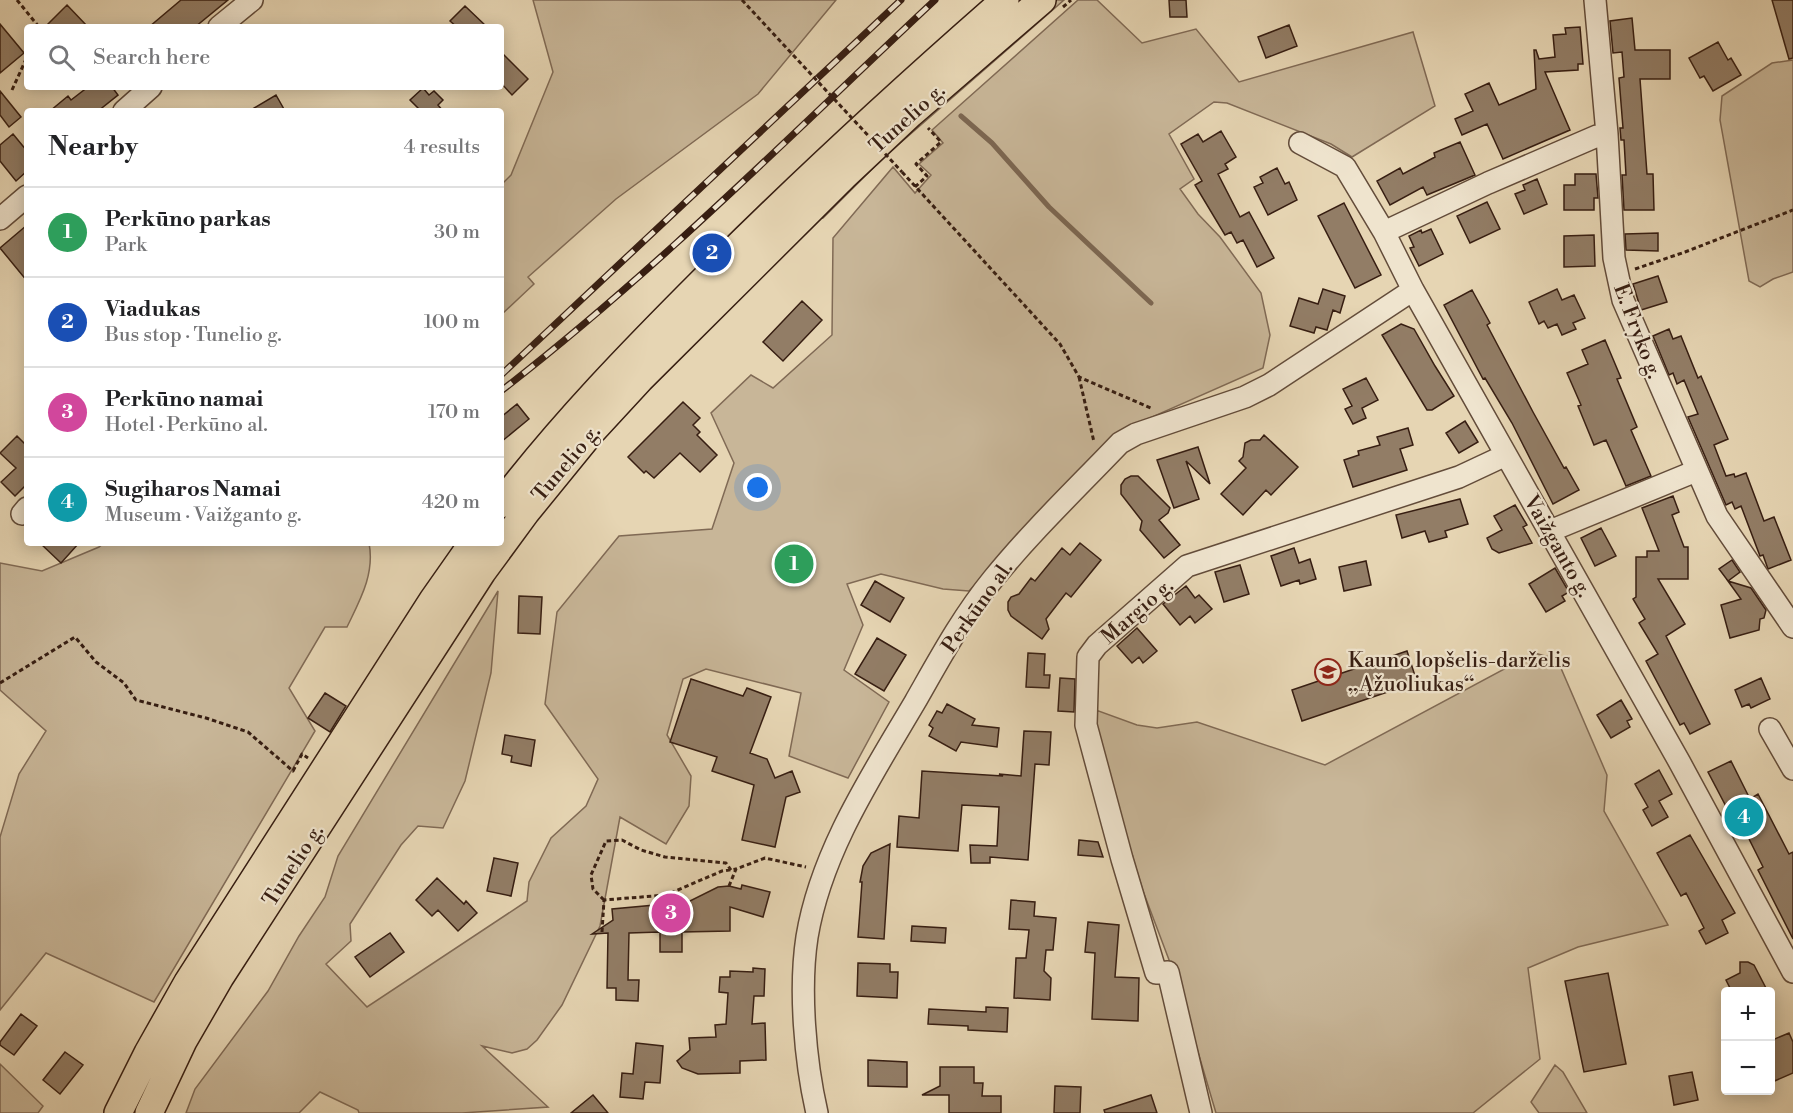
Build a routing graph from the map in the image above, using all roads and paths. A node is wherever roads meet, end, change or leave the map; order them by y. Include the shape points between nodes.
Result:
1 (17, 0) edge
2 (252, 0) edge
3 (742, 0) edge
4 (1005, 0) edge
5 (1071, 0) edge
6 (1595, 0) edge
7 (1052, 4) edge
8 (37, 24) edge
9 (223, 24) edge
10 (24, 64) edge
11 (12, 90) dead end
12 (148, 90) edge
13 (127, 108) edge
14 (927, 127) dead end
15 (1607, 134) junction
16 (1300, 143) dead end
17 (894, 156) dead end
18 (886, 163) dead end
19 (915, 187) junction
20 (1793, 210) edge
21 (1384, 232) junction
22 (1616, 276) junction
23 (1413, 290) junction
24 (1079, 377) junction
25 (1177, 420) junction
26 (1506, 455) junction
27 (1100, 465) junction
28 (1696, 471) junction
29 (504, 500) edge
30 (1550, 531) junction
31 (504, 542) edge
32 (471, 546) edge
33 (501, 546) edge
34 (1793, 627) edge
35 (0, 683) edge
36 (1770, 729) dead end
37 (1793, 769) edge
38 (293, 771) dead end
39 (736, 869) junction
40 (731, 870) junction
41 (826, 872) junction
42 (729, 886) dead end
43 (666, 895) junction
44 (604, 900) junction
45 (666, 905) dead end
46 (602, 932) dead end
47 (1793, 972) edge
48 (118, 1113) edge
49 (149, 1113) edge
50 (817, 1113) edge
51 (1201, 1113) edge

1 - 8 path
2 - 9 street
3 - 19 path, bridge
4 - 29 main road, Tunelio g. via 832,155 622,362
5 - 7 path
6 - 15 street, E. Fryko g.
7 - 31 main road, Tunelio g. via 910,114 844,176 592,430
10 - 11 path
12 - 13 street
14 - 19 path via 941,142 916,164 927,176
15 - 21 street via 1488,183
15 - 22 street, E. Fryko g.
16 - 21 street, Vaižganto g. via 1345,167
17 - 18 path
19 - 24 path via 1060,344
20 - 22 path
21 - 23 street, Vaižganto g.
22 - 28 street, E. Fryko g.
23 - 25 street, Perkūno al. via 1269,386
23 - 26 street, Vaižganto g.
24 - 25 path
24 - 27 path
25 - 27 street, Perkūno al. via 1120,443
26 - 30 street, Vaižganto g.
26 - 51 street, Margio g. via 1459,477 1187,566 1088,657 1086,725 1156,973 1168,972
27 - 41 street, Perkūno al. via 1026,540 961,623 861,796
28 - 30 street
28 - 34 street, E. Fryko g. via 1732,541
30 - 47 street, Vaižganto g.
32 - 48 main road, Tunelio g. via 432,600 188,982
33 - 49 main road, Tunelio g. via 220,977 183,1041
35 - 38 path via 75,637 96,662 124,683 136,700 248,732
36 - 37 street
39 - 40 path
39 - 41 path via 765,858
39 - 42 path
40 - 43 path
40 - 44 path via 726,863 665,857 622,840 606,841 591,876 594,889
41 - 50 street, Perkūno al. via 804,961 810,1081
43 - 44 path
43 - 45 path
44 - 46 path

